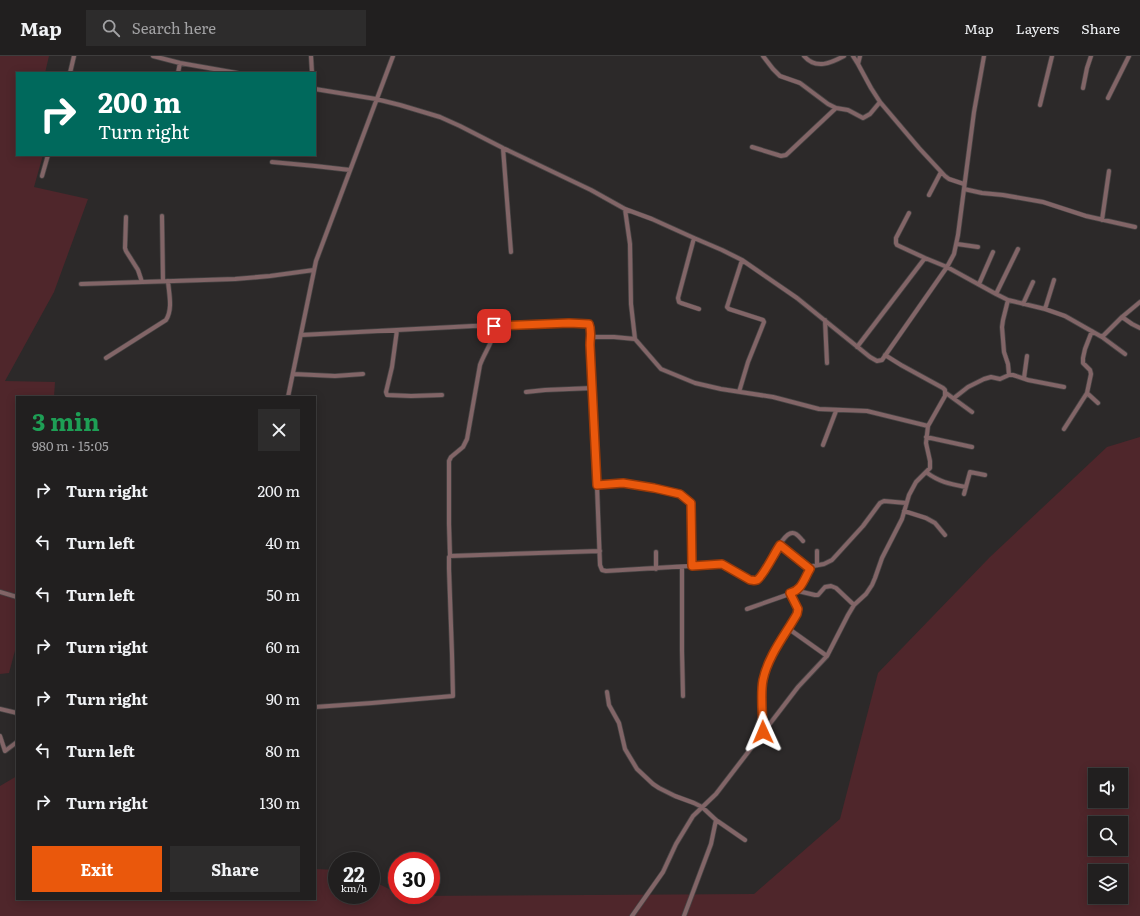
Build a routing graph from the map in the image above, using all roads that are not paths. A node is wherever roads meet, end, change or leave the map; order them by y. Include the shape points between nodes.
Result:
1 (74, 56) edge
2 (153, 56) edge
3 (311, 56) edge
4 (393, 56) edge
5 (763, 56) edge
6 (804, 56) edge
7 (844, 56) edge
8 (853, 56) edge
9 (860, 56) edge
10 (984, 56) edge
11 (1052, 56) edge
12 (1092, 56) edge
13 (1129, 56) edge
14 (180, 63) junction
15 (858, 64) junction
16 (70, 72) edge
17 (178, 72) edge
18 (231, 72) edge
19 (312, 72) edge
20 (1083, 88) dead end
21 (316, 89) edge
22 (1108, 98) dead end
23 (376, 99) junction
24 (880, 102) junction
25 (1040, 105) dead end
26 (836, 108) junction
27 (752, 147) dead end
28 (503, 148) junction
29 (48, 156) edge
30 (272, 162) dead end
31 (350, 170) junction
32 (1109, 171) dead end
33 (941, 172) junction
34 (42, 176) dead end
35 (964, 186) junction
36 (929, 195) dead end
37 (625, 209) junction
38 (909, 213) dead end
39 (162, 216) dead end
40 (126, 218) dead end
41 (1102, 220) junction
42 (1135, 227) dead end
43 (694, 238) junction
44 (957, 244) junction
45 (978, 247) dead end
46 (1018, 249) dead end
47 (511, 252) dead end
48 (994, 252) dead end
49 (925, 258) junction
50 (742, 260) junction
51 (947, 267) junction
52 (314, 270) junction
53 (1054, 280) dead end
54 (163, 281) junction
55 (168, 281) junction
56 (142, 282) junction
57 (1033, 282) dead end
58 (80, 284) dead end
59 (979, 284) junction
60 (996, 294) junction
61 (1008, 300) junction
62 (1140, 302) edge
63 (1023, 304) junction
64 (699, 309) dead end
65 (1045, 309) junction
66 (1122, 317) junction
67 (825, 320) junction
68 (494, 326) junction
69 (1140, 328) edge
70 (397, 330) junction
71 (1092, 331) junction
72 (301, 335) junction
73 (591, 337) junction
74 (1102, 337) junction
75 (635, 339) junction
76 (857, 346) junction
77 (1125, 354) dead end
78 (885, 355) junction
79 (1027, 356) dead end
80 (106, 358) dead end
81 (827, 363) dead end
82 (293, 374) junction
83 (363, 374) dead end
84 (1009, 375) junction
85 (1024, 378) junction
86 (1064, 387) dead end
87 (593, 388) junction
88 (526, 392) dead end
89 (739, 392) junction
90 (946, 393) junction
91 (1087, 393) junction
92 (442, 395) dead end
93 (288, 396) edge
94 (954, 398) junction
95 (1098, 403) dead end
96 (836, 411) junction
97 (972, 412) dead end
98 (928, 426) junction
99 (1064, 429) dead end
100 (926, 437) junction
101 (823, 445) dead end
102 (972, 447) dead end
103 (926, 472) junction
104 (985, 475) dead end
105 (597, 485) junction
106 (966, 486) junction
107 (964, 494) dead end
108 (906, 503) junction
109 (904, 511) junction
110 (946, 535) dead end
111 (803, 541) dead end
112 (780, 545) junction
113 (600, 551) junction
114 (817, 551) dead end
115 (656, 552) dead end
116 (450, 556) junction
117 (818, 565) junction
118 (692, 566) junction
119 (682, 567) junction
120 (656, 569) junction
121 (810, 569) junction
122 (798, 591) junction
123 (0, 592) edge
124 (790, 593) junction
125 (16, 597) edge
126 (854, 605) junction
127 (747, 609) dead end
128 (789, 629) junction
129 (827, 656) junction
130 (607, 692) dead end
131 (683, 696) dead end
132 (316, 707) edge
133 (0, 709) edge
134 (0, 713) edge
135 (16, 713) edge
136 (763, 732) junction
137 (0, 736) edge
138 (16, 743) edge
139 (702, 807) junction
140 (716, 820) junction
141 (745, 840) dead end
142 (632, 916) edge
143 (684, 916) edge

1 - 16 street
2 - 14 street
3 - 19 street
4 - 23 street
5 - 26 street via 776,73 800,83
6 - 7 street via 811,63 823,64
8 - 15 street
9 - 15 street
10 - 35 street
11 - 25 street
12 - 20 street
13 - 22 street
14 - 17 street
14 - 18 street
15 - 24 street
21 - 23 street
23 - 28 street via 440,117
23 - 31 street
24 - 26 street via 867,117 863,118 848,110
24 - 33 street
26 - 27 street via 786,155 781,156
28 - 37 street
28 - 47 street
29 - 34 street
30 - 31 street
31 - 52 street
32 - 41 street
33 - 35 street
33 - 36 street
35 - 41 street via 982,192 1043,202
35 - 44 street
37 - 43 street
37 - 75 street
38 - 49 street via 895,241
39 - 54 street
40 - 56 street via 125,248
41 - 42 street
43 - 50 street
43 - 64 street via 678,298 679,302
44 - 45 street
44 - 51 street
46 - 60 street
48 - 59 street
49 - 51 street
49 - 76 street
50 - 67 street
50 - 89 street via 727,307 764,322
51 - 59 street
51 - 78 street
52 - 55 street via 235,279
52 - 72 street
53 - 65 street
54 - 55 street
54 - 56 street
55 - 80 street via 170,307 166,320
56 - 58 street
57 - 63 street
59 - 60 street
60 - 61 street
61 - 63 street
61 - 84 street via 1002,327
62 - 66 street
63 - 65 street
65 - 71 street via 1065,316
66 - 69 street
66 - 74 street
67 - 76 street
67 - 81 street
68 - 70 street
68 - 73 street via 587,323
68 - 116 street via 494,335 480,365 467,439 449,461
70 - 72 street
70 - 92 street via 387,395
71 - 74 street
71 - 91 street via 1083,358 1091,374
72 - 82 street
73 - 75 street
73 - 87 street
74 - 77 street
75 - 89 street via 661,369 695,383
76 - 78 street via 877,361 882,360
78 - 90 street via 944,388
79 - 85 street
82 - 83 street
82 - 93 street
84 - 85 street
84 - 94 street via 1000,379 984,379
85 - 86 street
87 - 88 street
87 - 105 street
89 - 96 street
90 - 94 street
90 - 98 street
91 - 95 street
91 - 99 street
94 - 97 street
96 - 98 street via 867,411
96 - 101 street
98 - 100 street
100 - 102 street
100 - 103 street via 930,465
103 - 106 street via 942,482
103 - 108 street via 916,482
104 - 106 street via 970,472
105 - 113 street
105 - 118 street via 623,483 654,488 680,494 691,503
106 - 107 street
108 - 109 street
108 - 117 street via 880,503 836,556 828,563
109 - 110 street via 935,523
109 - 126 street via 872,586
111 - 112 street via 791,533
112 - 118 street via 757,580 750,580 722,564
112 - 121 street
113 - 116 street
113 - 120 street via 602,570
114 - 117 street
115 - 120 street
116 - 132 street via 453,696
117 - 121 street
118 - 119 street
119 - 120 street
119 - 131 street
121 - 122 street
122 - 124 street
122 - 126 street via 818,595 825,587 831,586
123 - 125 street
124 - 127 street
124 - 128 street via 798,609
126 - 129 street
128 - 129 street
128 - 136 street via 768,664 764,676
129 - 136 street
130 - 139 street via 609,705 619,723 625,749 637,770 659,788
133 - 134 street
133 - 135 street
136 - 139 street via 716,794
137 - 138 street via 5,751
139 - 140 street
139 - 142 street via 693,816 662,872
140 - 141 street
140 - 143 street via 711,844

